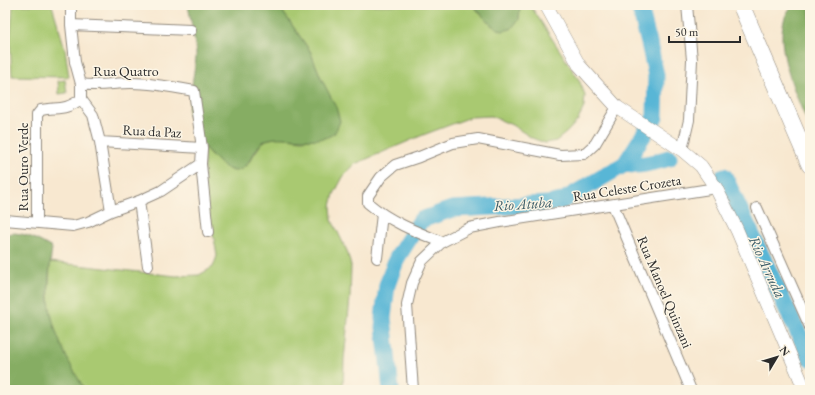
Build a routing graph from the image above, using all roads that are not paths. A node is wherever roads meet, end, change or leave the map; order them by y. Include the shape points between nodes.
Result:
1 (70, 5) edge
2 (546, 5) edge
3 (687, 5) edge
4 (741, 5) edge
5 (71, 25) junction
6 (191, 30) dead end
7 (81, 84) junction
8 (81, 99) junction
9 (622, 110) junction
10 (100, 142) junction
11 (202, 148) junction
12 (682, 150) junction
13 (200, 164) junction
14 (810, 165) edge
15 (716, 188) junction
16 (139, 201) junction
17 (613, 205) junction
18 (757, 208) dead end
19 (111, 211) junction
20 (382, 214) junction
21 (5, 220) edge
22 (37, 222) junction
23 (208, 232) dead end
24 (442, 242) junction
25 (377, 258) dead end
26 (148, 266) dead end
27 (810, 327) edge
28 (413, 390) edge
29 (691, 390) edge
30 (805, 390) edge

1 - 5 street
2 - 9 main road via 579,66
3 - 12 street via 692,60 689,120
4 - 14 highway
5 - 6 street
5 - 7 street via 75,62
7 - 8 street
7 - 11 street, Rua Quatro via 92,86 133,83 194,91
8 - 10 street via 94,115
8 - 22 street, Rua Ouro Verde via 63,109 40,110 37,115
9 - 12 main road
9 - 20 street via 584,154 560,154 478,140 453,143 395,165 381,177 368,196 368,203
10 - 11 street, Rua da Paz
10 - 19 street
11 - 13 street
12 - 15 main road via 700,166
13 - 16 street via 161,191
13 - 23 street
15 - 17 street, Rua Celeste Crozeta
15 - 30 main road via 737,230
16 - 19 street
16 - 26 street
17 - 24 street, Rua Celeste Crozeta via 469,228
17 - 29 street, Rua Manoel Quinzani
18 - 27 street
19 - 22 street via 73,226
20 - 24 street
20 - 25 street
21 - 22 street
24 - 28 street, Rua Celeste Crozeta via 422,261 412,283 407,305

